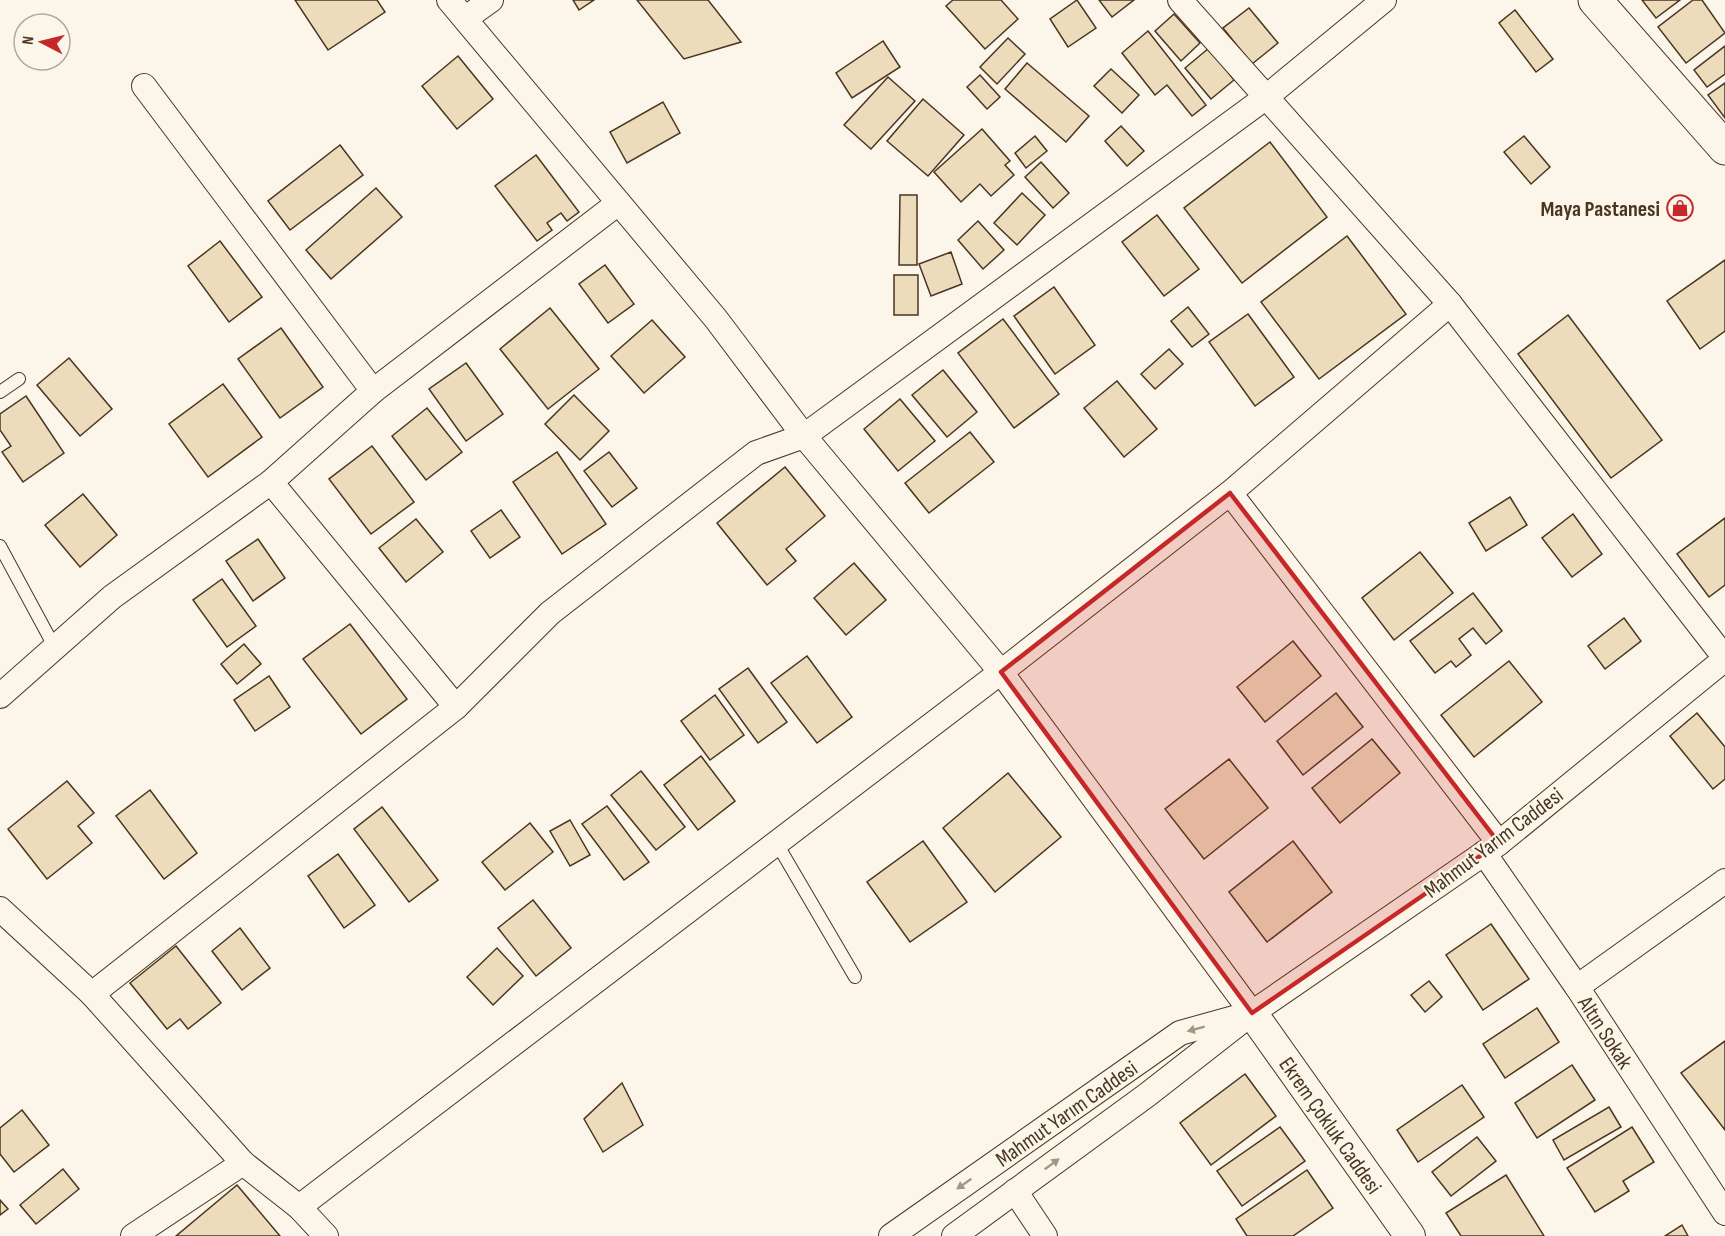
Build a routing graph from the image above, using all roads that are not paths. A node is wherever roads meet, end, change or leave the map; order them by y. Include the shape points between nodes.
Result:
1 (449, 0) edge
2 (491, 0) edge
3 (1180, 0) edge
4 (1384, 0) edge
5 (1595, 0) edge
6 (466, 18) junction
7 (144, 87) dead end
8 (1265, 98) junction
9 (1725, 148) edge
10 (617, 204) junction
11 (1450, 304) junction
12 (19, 379) dead end
13 (373, 391) junction
14 (0, 392) edge
15 (804, 435) junction
16 (271, 482) junction
17 (1230, 493) junction
18 (0, 546) edge
19 (55, 648) junction
20 (1725, 658) edge
21 (1002, 672) junction
22 (0, 696) edge
23 (456, 707) junction
24 (776, 842) junction
25 (1491, 848) junction
26 (1725, 881) edge
27 (2, 915) edge
28 (855, 976) dead end
29 (1576, 987) junction
30 (92, 994) junction
31 (1252, 1013) junction
32 (243, 1163) junction
33 (1015, 1191) junction
34 (299, 1207) junction
35 (1725, 1214) edge
36 (133, 1236) edge
37 (326, 1236) edge
38 (891, 1236) edge
39 (954, 1236) edge
40 (1045, 1236) edge
41 (1410, 1236) edge

1 - 6 street
2 - 6 street
3 - 8 street
4 - 8 street
5 - 9 main road
6 - 10 street
7 - 13 street
8 - 11 street
8 - 15 street
10 - 13 street
10 - 15 street via 716,319
11 - 17 street
11 - 20 street
12 - 14 lane
13 - 16 street
15 - 21 street
15 - 23 street via 756,453 560,606
16 - 19 street via 112,597
16 - 23 street
17 - 21 street
17 - 25 street, Altın Sokak
18 - 19 lane
19 - 22 street
20 - 25 street, Mahmut Yarım Caddesi
21 - 24 street
21 - 31 street
23 - 30 street
24 - 28 lane
24 - 34 street
25 - 29 street, Altın Sokak
25 - 31 street, Mahmut Yarım Caddesi
26 - 29 street
27 - 30 street
29 - 35 street, Altın Sokak
30 - 32 street
33 -> 31 street, Mahmut Yarım Caddesi
31 -> 38 street, Mahmut Yarım Caddesi via 1180,1033
31 - 41 street, Ekrem Çokluk Caddesi
32 - 34 street
32 - 36 street
33 - 39 street, Mahmut Yarım Caddesi
33 - 40 street
34 - 37 street

